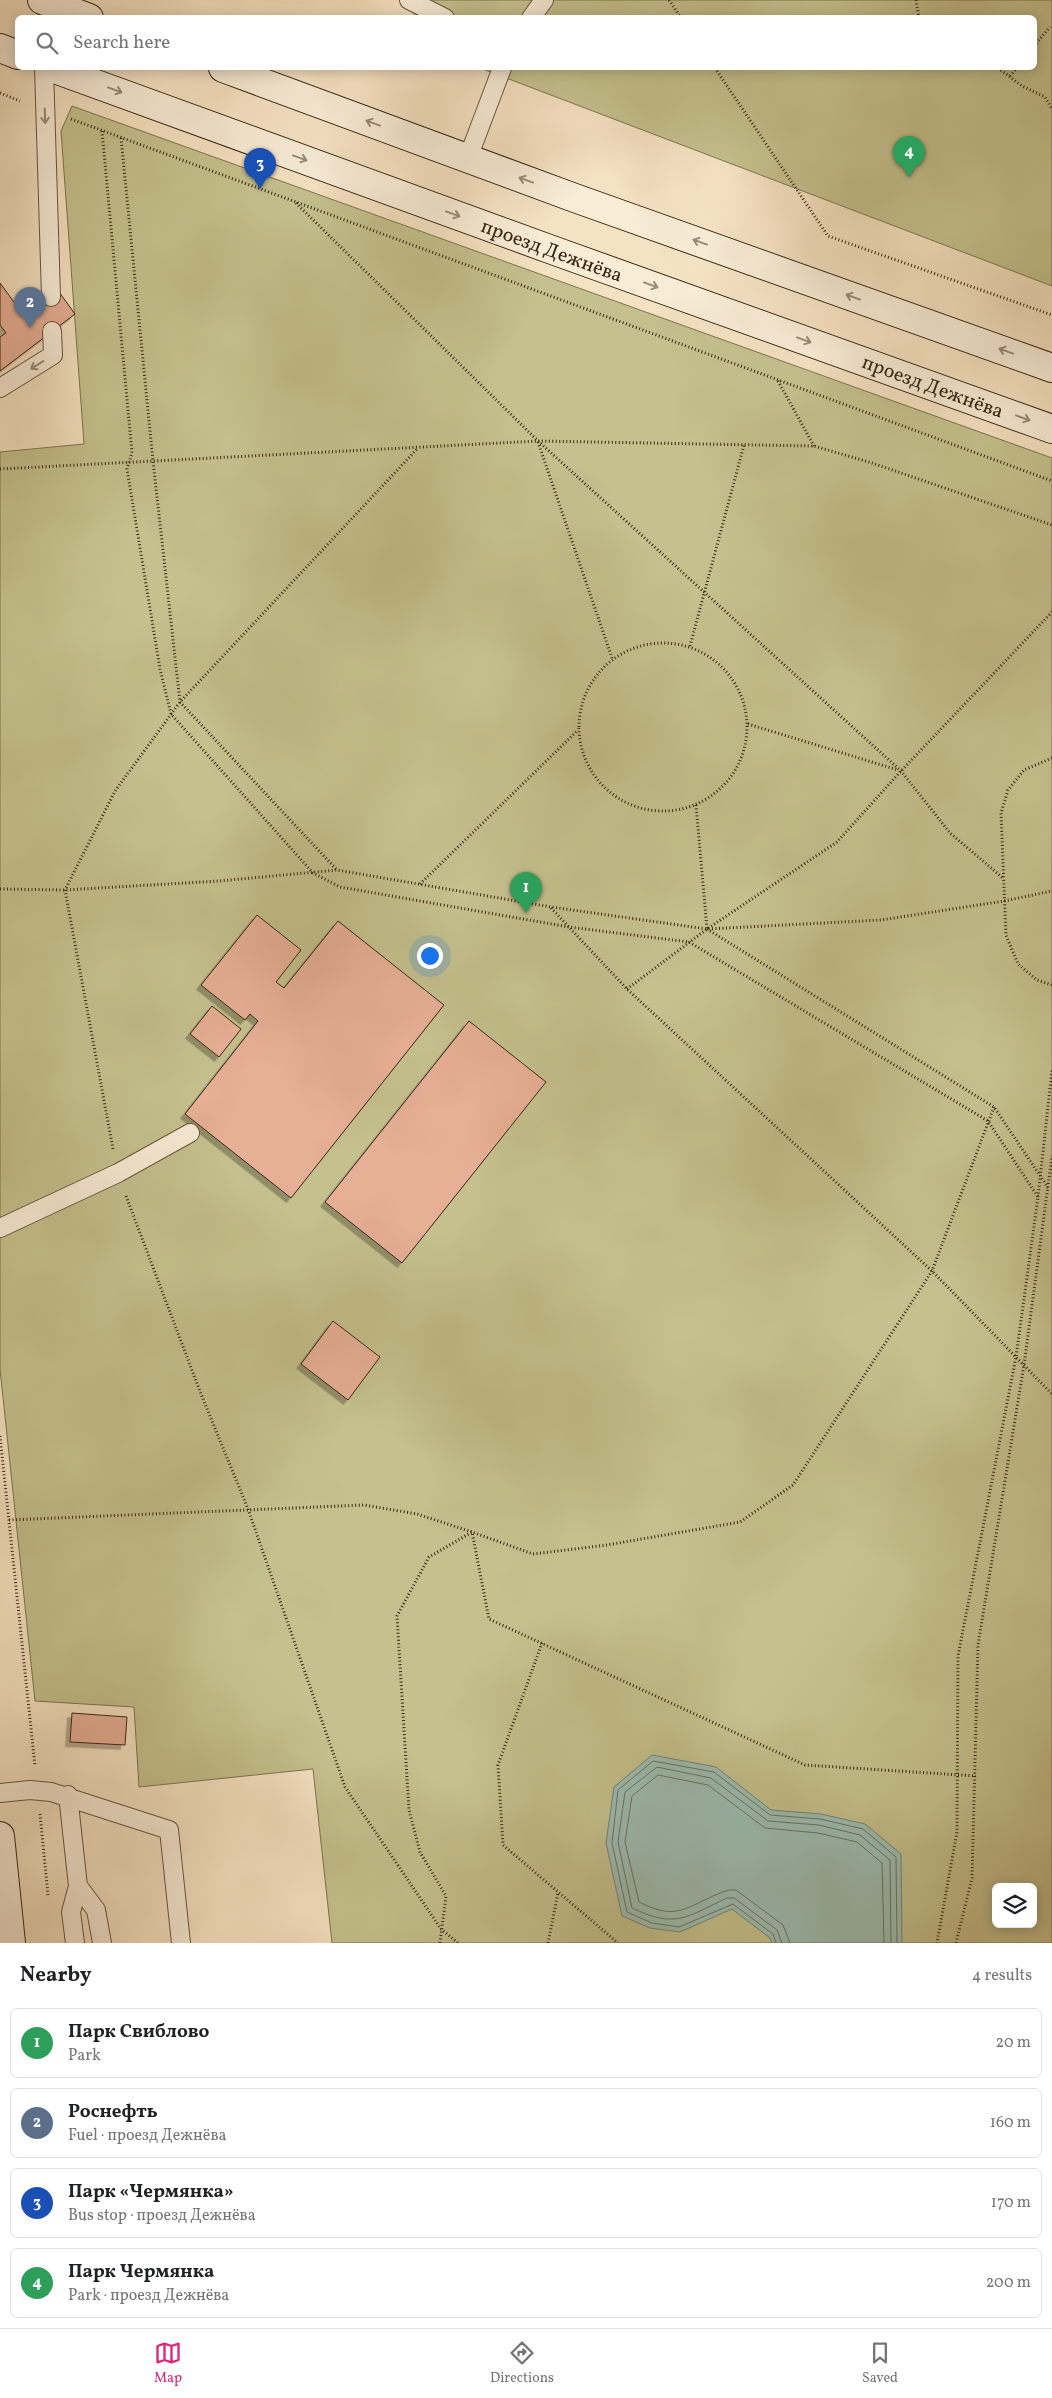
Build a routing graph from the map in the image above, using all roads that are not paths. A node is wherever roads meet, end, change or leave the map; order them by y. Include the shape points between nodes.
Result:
1 (42, 0) edge
2 (409, 0) edge
3 (544, 0) edge
4 (81, 15) edge
5 (439, 15) edge
6 (533, 15) edge
7 (0, 48) edge
8 (15, 54) edge
9 (44, 70) edge
10 (57, 70) edge
11 (228, 70) edge
12 (501, 70) edge
13 (468, 158) junction
14 (51, 297) dead end
15 (52, 331) dead end
16 (1052, 368) edge
17 (0, 388) edge
18 (1052, 428) edge
19 (190, 1133) dead end
20 (0, 1228) edge
21 (0, 1793) edge
22 (68, 1796) junction
23 (0, 1836) edge
24 (78, 1886) junction
25 (11, 1943) edge
26 (75, 1943) edge
27 (102, 1943) edge
28 (181, 1943) edge

1 - 4 main road
2 - 5 lane
3 - 6 lane
7 - 8 main road
9 -> 14 lane
10 -> 18 main road, проезд Дежнёва via 555,252
13 -> 11 main road
12 - 13 lane
16 -> 13 main road
15 -> 17 lane via 53,355
19 - 20 lane via 118,1174
21 - 22 lane via 37,1790
22 - 24 lane
22 - 28 lane via 169,1830
23 - 25 main road
24 - 26 lane via 71,1912
24 - 27 lane via 96,1910

